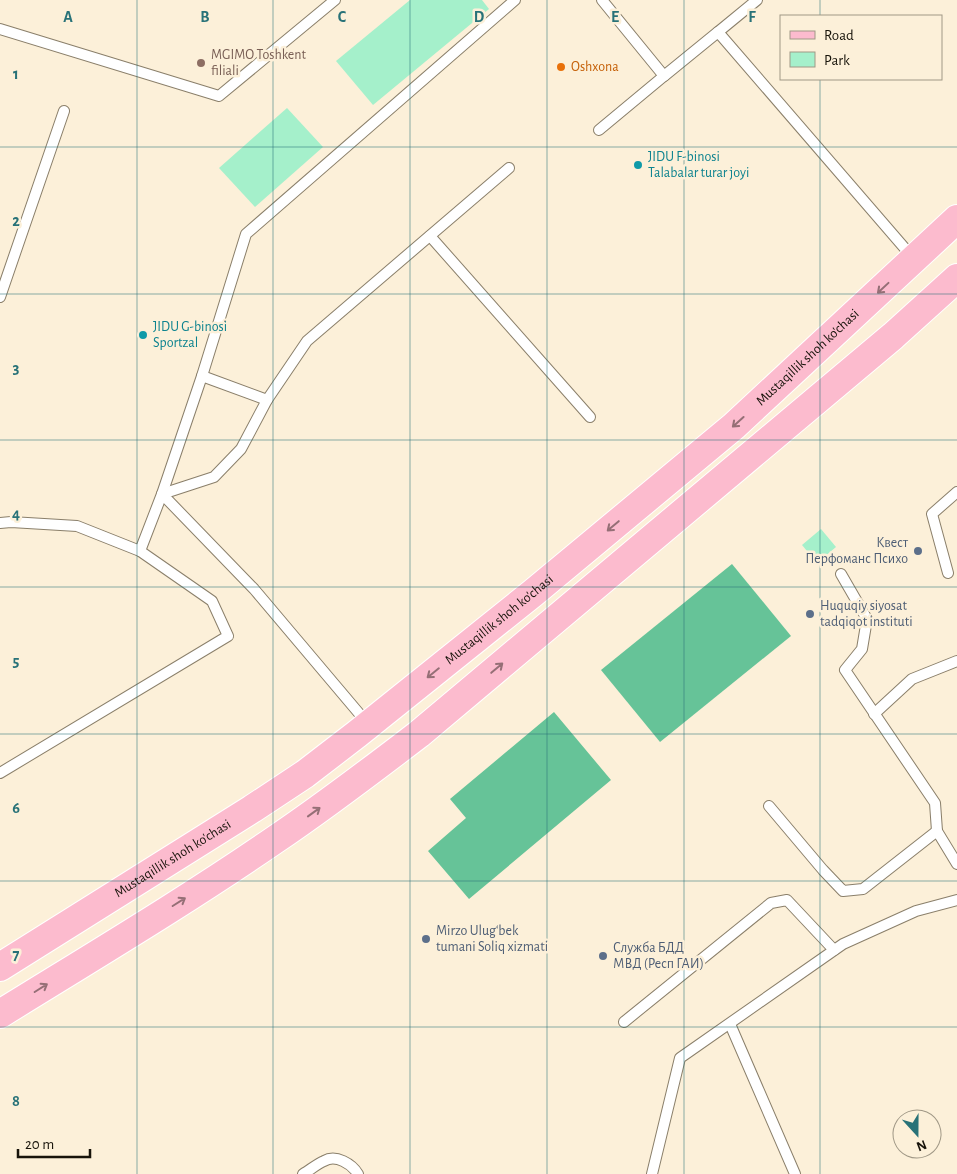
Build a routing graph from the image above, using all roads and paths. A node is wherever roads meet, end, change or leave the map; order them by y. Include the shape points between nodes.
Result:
1 (335, 0) edge
2 (515, 0) edge
3 (602, 0) edge
4 (756, 0) edge
5 (0, 30) edge
6 (718, 32) junction
7 (664, 76) junction
8 (64, 111) dead end
9 (599, 130) dead end
10 (509, 168) dead end
11 (957, 219) edge
12 (430, 236) junction
13 (914, 260) junction
14 (957, 278) edge
15 (0, 297) edge
16 (202, 376) junction
17 (267, 400) junction
18 (590, 416) dead end
19 (957, 492) edge
20 (162, 494) junction
21 (0, 523) edge
22 (140, 551) junction
23 (948, 573) dead end
24 (841, 574) dead end
25 (957, 661) edge
26 (874, 714) junction
27 (369, 725) junction
28 (0, 773) edge
29 (768, 806) dead end
30 (937, 831) junction
31 (957, 864) edge
32 (957, 900) edge
33 (834, 950) junction
34 (0, 966) edge
35 (0, 1014) edge
36 (624, 1022) dead end
37 (730, 1024) junction
38 (303, 1174) edge
39 (358, 1174) edge
40 (652, 1174) edge
41 (795, 1174) edge

1 - 5 lane via 219,96
2 - 16 lane via 246,234
3 - 7 lane
4 - 6 lane
6 - 7 lane
6 - 13 lane
7 - 9 lane
8 - 15 lane
10 - 12 lane
11 - 13 main road, Mustaqillik shoh ko'chasi
12 - 17 lane via 307,341
12 - 18 lane
13 -> 27 main road, Mustaqillik shoh ko'chasi via 734,426
35 -> 14 main road via 233,868 384,761 893,336
16 - 17 lane
16 - 20 lane
17 - 20 lane via 241,449 214,477
19 - 23 lane via 932,514
20 - 22 lane
20 - 27 lane via 254,589
21 - 22 lane via 77,526
22 - 28 lane via 212,601 228,636
24 - 26 lane via 867,620 862,649 845,670
25 - 26 lane via 912,679
26 - 30 lane via 935,803
27 - 34 main road, Mustaqillik shoh ko'chasi via 252,809
29 - 30 lane via 843,891 863,889
30 - 31 lane
32 - 33 lane via 916,910
33 - 36 lane via 787,900 771,903
33 - 37 lane
37 - 40 lane via 680,1058
37 - 41 lane
38 - 39 lane via 326,1159 342,1160 355,1168

